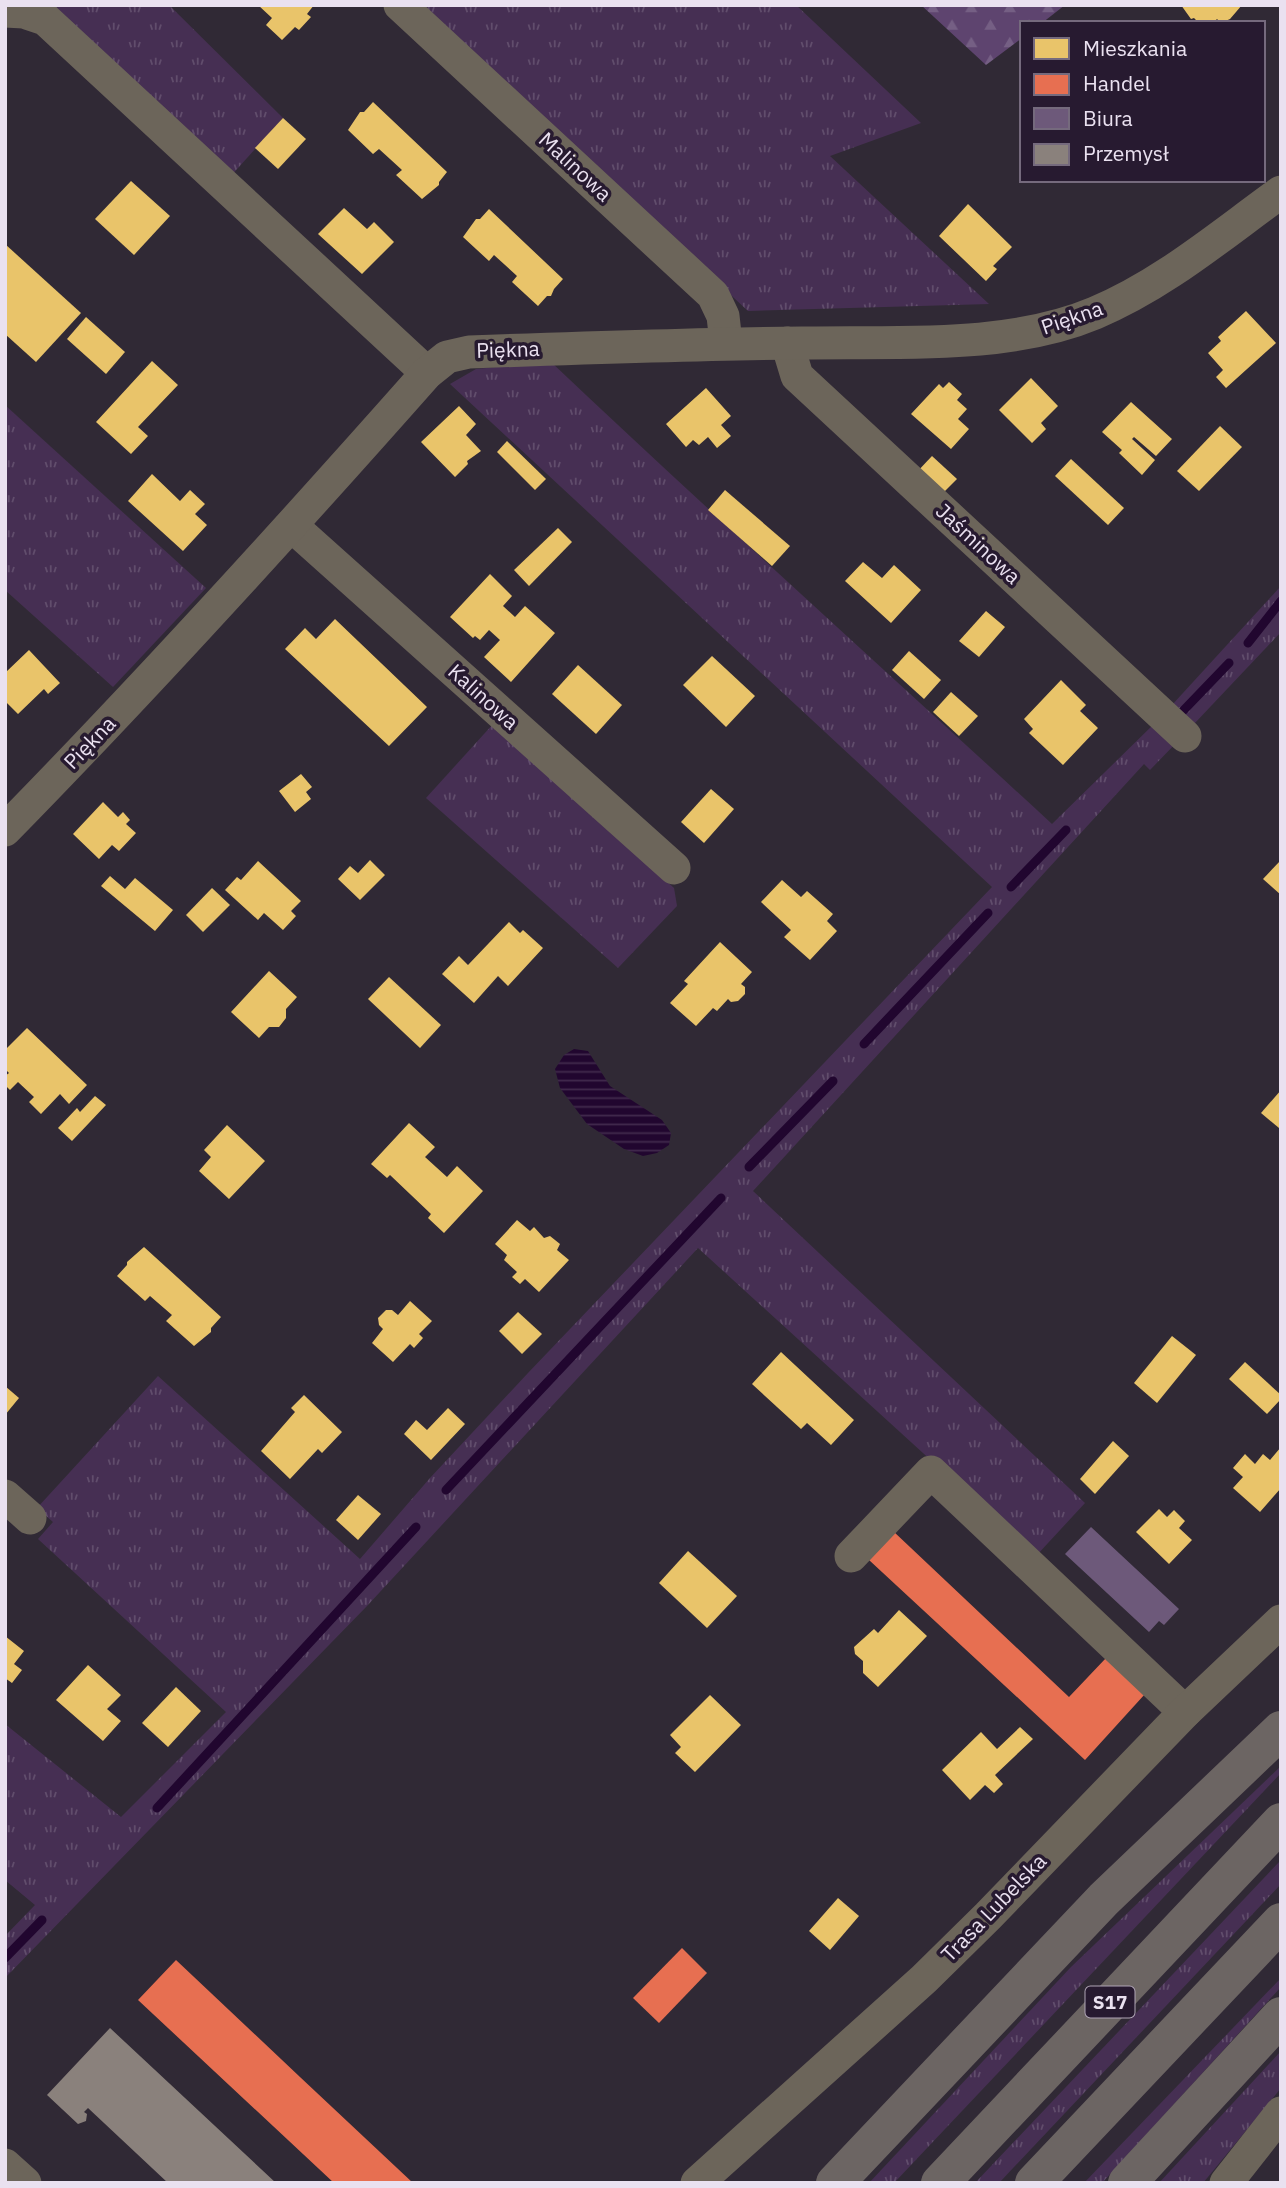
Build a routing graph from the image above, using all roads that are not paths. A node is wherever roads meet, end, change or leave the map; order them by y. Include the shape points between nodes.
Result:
1 (400, 5) edge
2 (5, 11) edge
3 (1281, 192) edge
4 (787, 343) junction
5 (726, 344) junction
6 (427, 373) junction
7 (292, 526) junction
8 (1185, 736) dead end
9 (5, 830) edge
10 (674, 867) dead end
11 (5, 1496) edge
12 (30, 1518) dead end
13 (851, 1556) dead end
14 (1281, 1621) edge
15 (1185, 1712) junction
16 (1281, 1730) edge
17 (1281, 1822) edge
18 (1281, 1922) edge
19 (1281, 2017) edge
20 (1281, 2113) edge
21 (5, 2165) edge
22 (24, 2183) edge
23 (696, 2183) edge
24 (835, 2183) edge
25 (940, 2183) edge
26 (1034, 2183) edge
27 (1127, 2183) edge
28 (1226, 2183) edge

1 - 5 street, Malinowa via 713,295 723,316
2 - 6 street via 46,19
3 - 4 street, Piękna via 1157,281 1095,313 1040,330 969,340
4 - 5 street, Piękna
4 - 8 street, Jaśminowa via 797,376
5 - 6 street, Piękna via 469,352 447,357
6 - 7 street, Piękna
7 - 9 street, Piękna
7 - 10 street, Kalinowa
11 - 12 street
13 - 15 street via 931,1472
14 - 15 street, Trasa Lubelska
15 - 23 street, Trasa Lubelska via 924,1979
16 - 24 highway via 1104,1899
17 - 25 highway, S17
18 - 26 highway
19 - 27 highway
20 - 28 street
21 - 22 street

